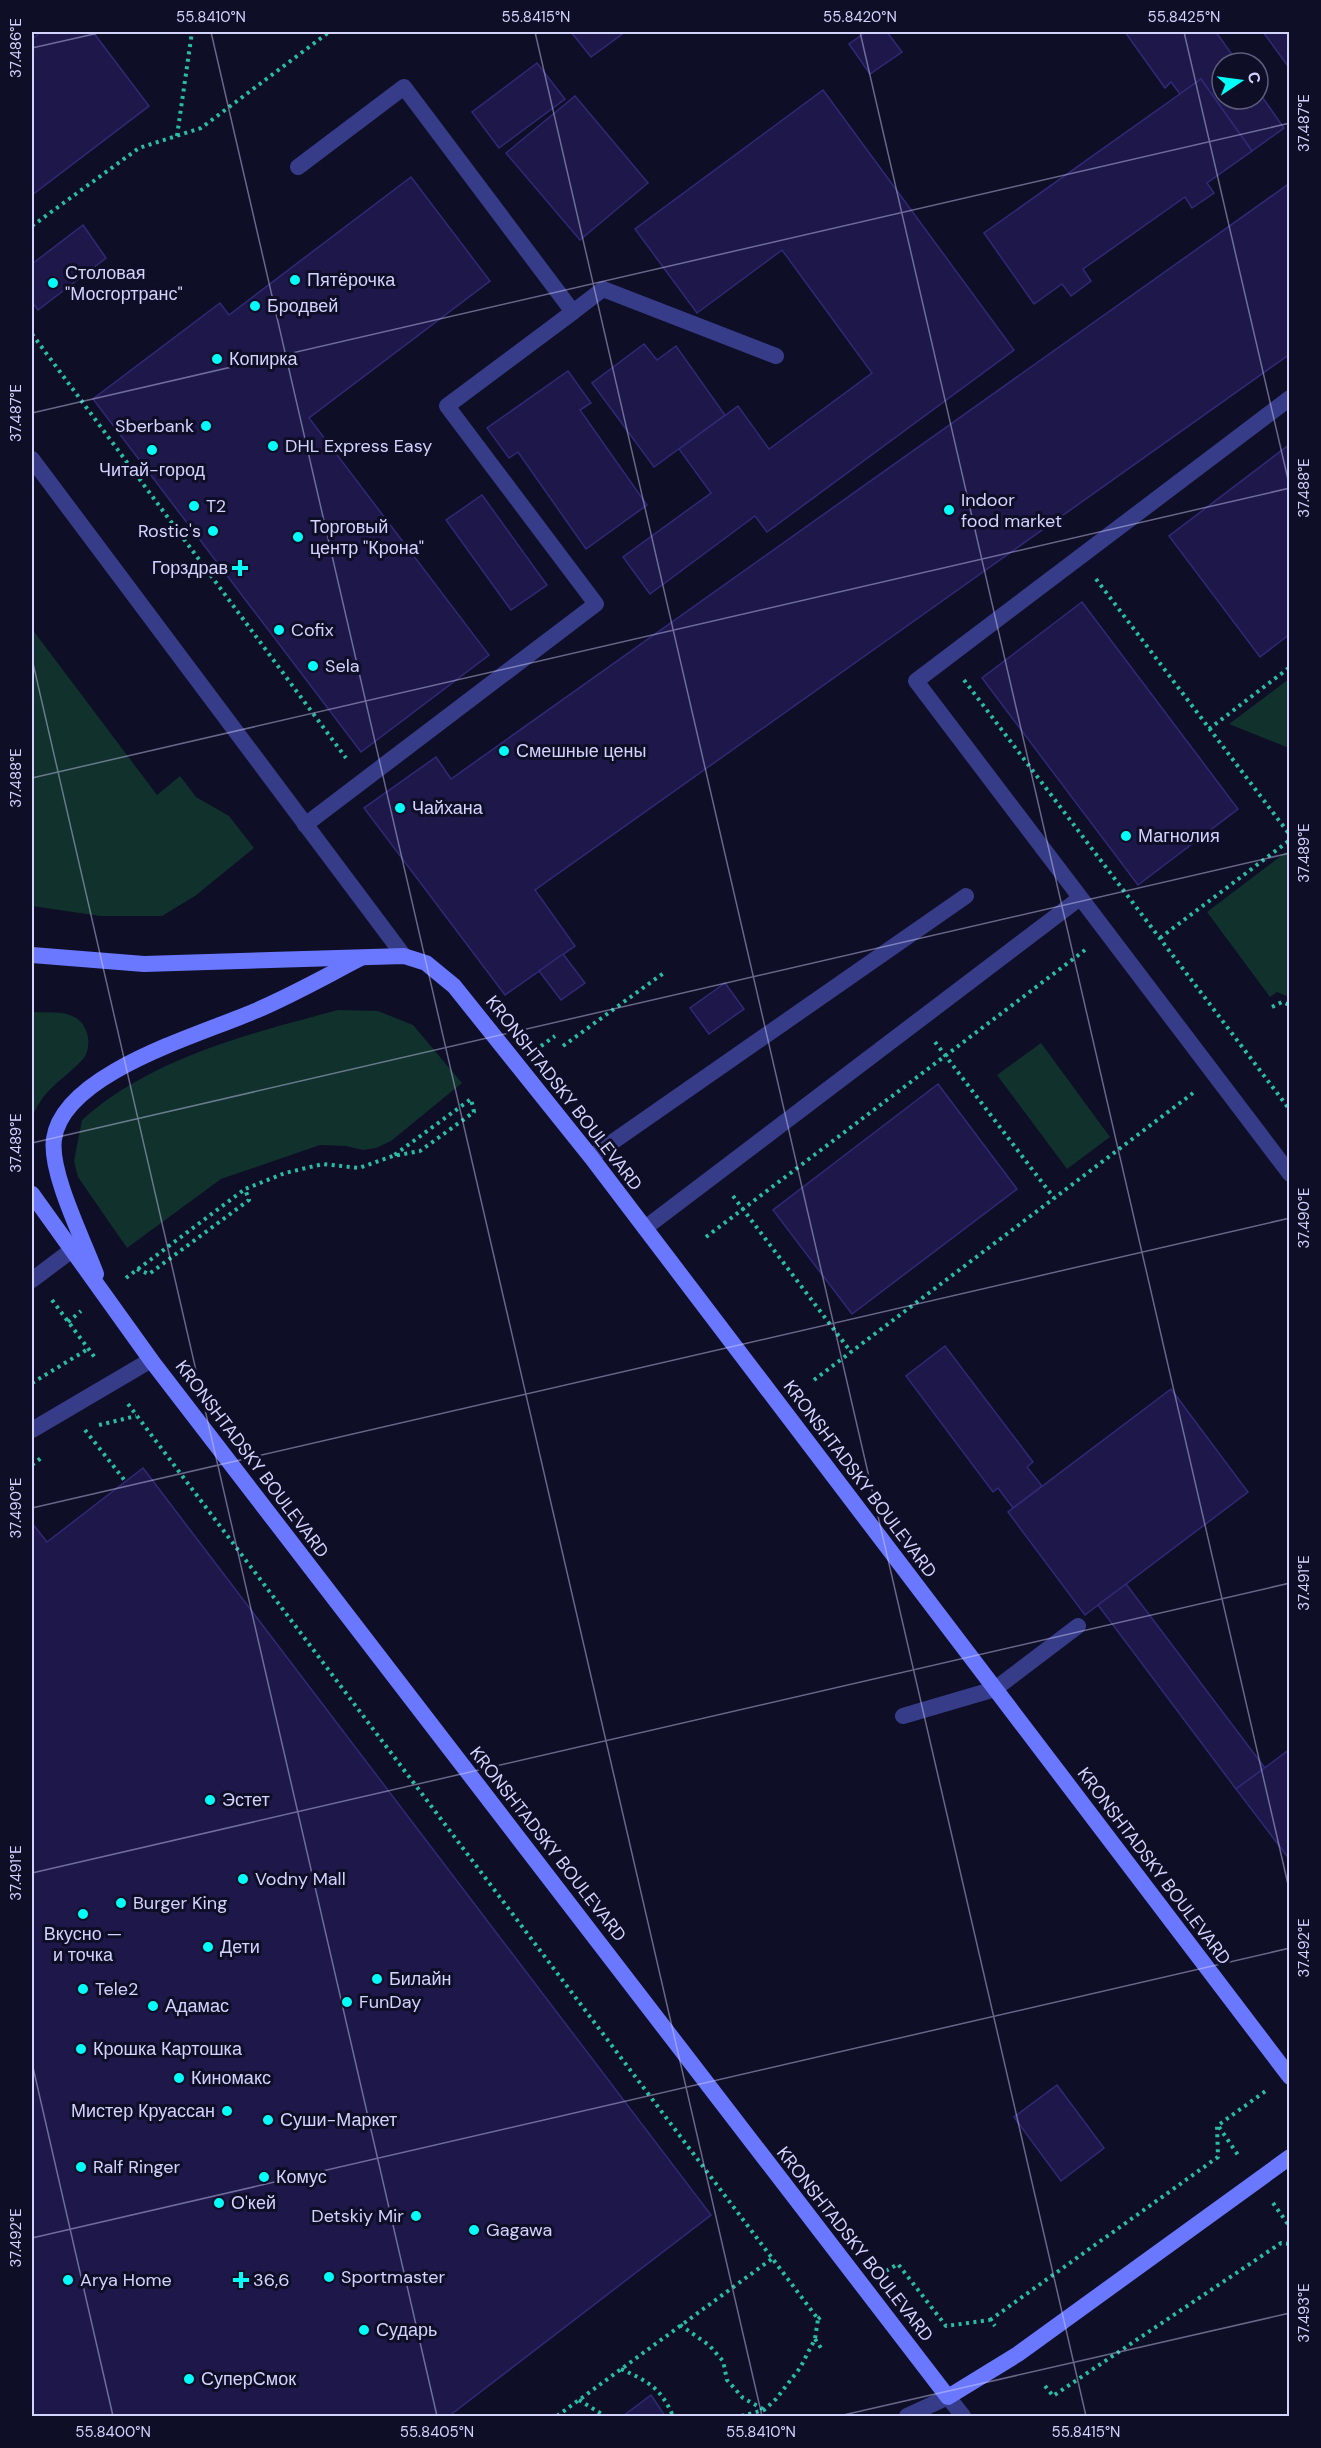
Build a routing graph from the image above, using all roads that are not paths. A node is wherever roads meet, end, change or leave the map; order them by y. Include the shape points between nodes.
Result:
1 (298, 167) dead end
2 (573, 312) junction
3 (776, 356) dead end
4 (1290, 398) edge
5 (32, 459) edge
6 (305, 825) junction
7 (966, 896) dead end
8 (1080, 898) junction
9 (32, 955) edge
10 (366, 956) junction
11 (404, 956) junction
12 (591, 1157) junction
13 (1290, 1174) edge
14 (32, 1194) edge
15 (645, 1228) junction
16 (72, 1250) junction
17 (33, 1279) edge
18 (104, 1294) junction
19 (151, 1360) junction
20 (32, 1430) edge
21 (1078, 1626) dead end
22 (995, 1689) junction
23 (903, 1716) dead end
24 (1289, 2076) edge
25 (1290, 2157) edge
26 (948, 2397) junction
27 (907, 2416) edge
28 (963, 2416) edge

1 - 2 street via 404,87
2 - 3 street via 603,289
2 - 6 street via 447,406 596,604
4 - 8 street via 916,681
5 - 6 street
6 - 11 street
7 - 12 street
8 - 13 street
8 - 15 street
9 - 10 main road, KRONSHTADSKY BOULEVARD via 144,964
10 - 11 main road, KRONSHTADSKY BOULEVARD
10 - 18 main road, KRONSHTADSKY BOULEVARD via 257,1010 126,1064 80,1095 61,1116 54,1140 56,1168
11 - 12 main road, KRONSHTADSKY BOULEVARD via 426,963 454,986
12 - 15 main road, KRONSHTADSKY BOULEVARD
14 - 16 main road, KRONSHTADSKY BOULEVARD
15 - 22 main road, KRONSHTADSKY BOULEVARD
16 - 17 street
16 - 18 main road, KRONSHTADSKY BOULEVARD
18 - 19 main road, KRONSHTADSKY BOULEVARD
19 - 20 street
19 - 26 main road, KRONSHTADSKY BOULEVARD
21 - 22 street
22 - 23 street
22 - 24 main road, KRONSHTADSKY BOULEVARD
25 - 26 main road via 1018,2354
26 - 27 street
26 - 28 street, KRONSHTADSKY BOULEVARD

